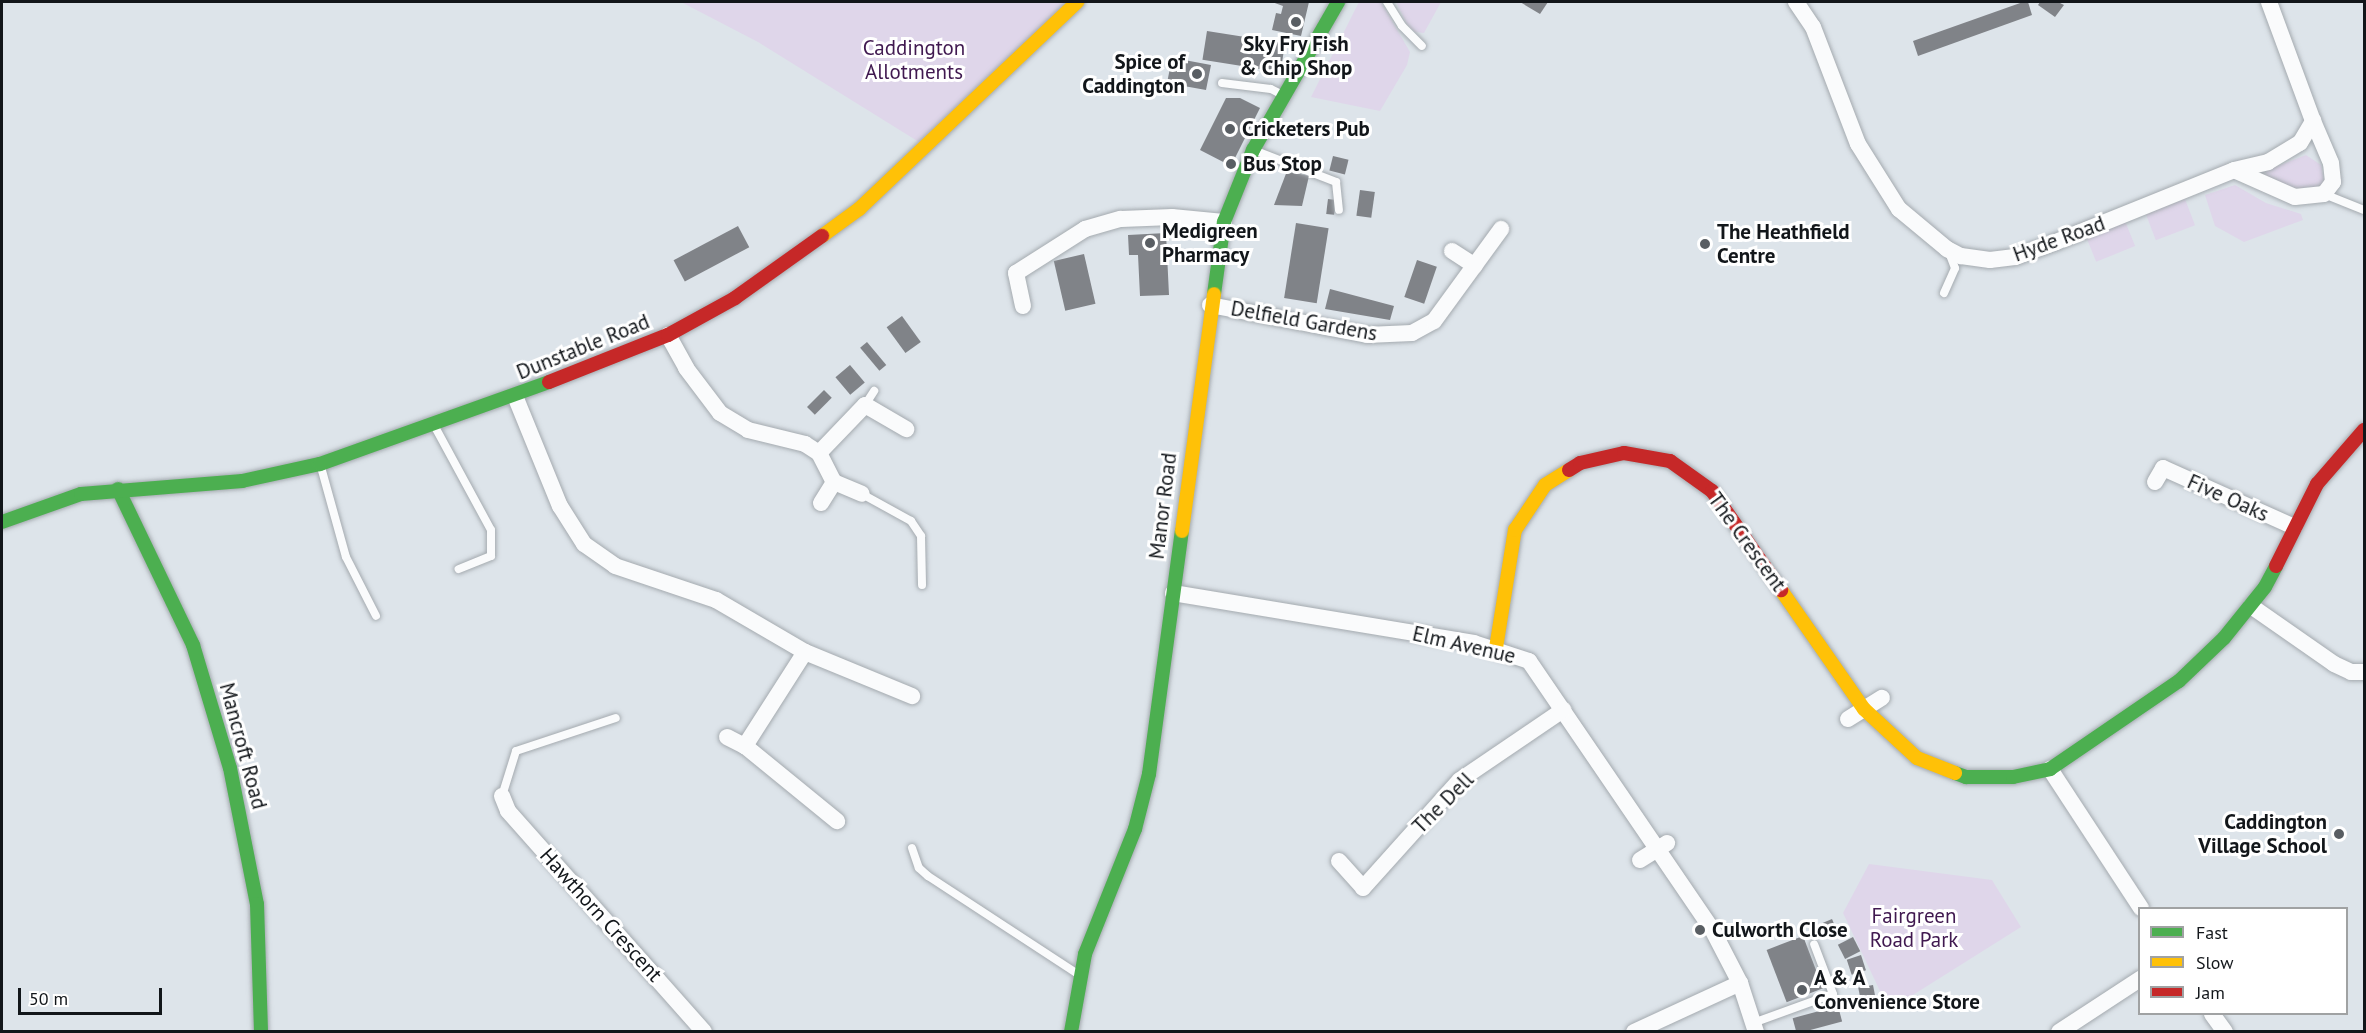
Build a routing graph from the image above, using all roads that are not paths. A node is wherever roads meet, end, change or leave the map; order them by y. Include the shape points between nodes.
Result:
1 (1077, 2) edge
2 (1338, 2) edge
3 (1387, 2) edge
4 (1796, 2) edge
5 (2269, 2) edge
6 (1422, 46) dead end
7 (1222, 83) dead end
8 (1285, 96) junction
9 (2313, 122) junction
10 (1253, 150) junction
11 (2234, 170) junction
12 (2324, 194) junction
13 (1339, 210) dead end
14 (2364, 210) edge
15 (1224, 222) junction
16 (1501, 230) dead end
17 (1947, 249) junction
18 (1452, 250) dead end
19 (1475, 266) junction
20 (1944, 293) dead end
21 (1210, 305) junction
22 (1023, 306) dead end
23 (668, 335) junction
24 (515, 396) junction
25 (433, 425) junction
26 (906, 429) dead end
27 (2364, 430) edge
28 (819, 453) junction
29 (320, 464) junction
30 (2162, 468) dead end
31 (834, 482) junction
32 (118, 489) junction
33 (862, 494) joint
34 (821, 503) dead end
35 (2, 522) edge
36 (2294, 527) junction
37 (459, 569) dead end
38 (922, 585) dead end
39 (1173, 593) junction
40 (2251, 606) junction
41 (376, 615) dead end
42 (1496, 648) junction
43 (805, 652) junction
44 (2364, 672) edge
45 (2179, 681) joint
46 (912, 696) dead end
47 (1882, 698) dead end
48 (1864, 709) junction
49 (1563, 710) junction
50 (616, 718) dead end
51 (1848, 719) dead end
52 (727, 737) dead end
53 (745, 746) junction
54 (2050, 769) junction
55 (502, 796) joint
56 (837, 821) dead end
57 (1661, 847) junction
58 (912, 848) dead end
59 (1640, 860) dead end
60 (1339, 861) dead end
61 (2140, 907) edge
62 (1814, 944) dead end
63 (1080, 975) junction
64 (2138, 980) edge
65 (1740, 983) junction
66 (2213, 1015) edge
67 (1754, 1027) edge
68 (261, 1032) edge
69 (704, 1032) edge
70 (1071, 1032) edge
71 (1634, 1032) edge
72 (2059, 1032) edge
73 (2225, 1032) edge

1 - 23 street, Dunstable Road via 859,209 735,298
2 - 8 street, Manor Road
3 - 6 lane via 1402,26
4 - 17 street, Hyde Road via 1813,27 1873,173 1899,209
5 - 9 street
7 - 8 lane via 1270,89
8 - 10 street, Manor Road
9 - 11 street, Hyde Road via 2300,143 2268,162
9 - 12 street via 2331,163 2332,182
10 - 13 lane via 1336,182
10 - 15 street, Manor Road
11 - 12 street via 2295,197
11 - 17 street, Hyde Road via 2015,257 1990,260 1961,256
12 - 14 lane
15 - 21 street, Manor Road
15 - 22 street via 1172,217 1121,219 1085,230 1016,273
16 - 19 street, Delfield Gardens
17 - 20 lane via 1955,268
18 - 19 street
19 - 21 street, Delfield Gardens via 1434,321 1404,334 1367,335
21 - 39 street, Manor Road
23 - 24 street, Dunstable Road
23 - 28 street via 686,368 720,413 748,429 805,444
24 - 25 street, Dunstable Road
24 - 43 street via 560,506 584,544 615,566 716,600
25 - 29 street, Dunstable Road
25 - 37 lane via 491,530 491,556
26 - 28 street via 870,398
27 - 36 street, Five Oaks via 2317,484
28 - 31 street
29 - 32 street, Dunstable Road via 242,481
29 - 41 lane via 346,557
30 - 36 street, Five Oaks
31 - 33 street
31 - 34 street
32 - 35 street, Dunstable Road via 81,494
32 - 68 street, Mancroft Road via 193,645 230,768 258,904
33 - 38 lane via 911,521 921,536
36 - 40 street, Five Oaks
39 - 42 street, Elm Avenue
39 - 63 street, Manor Road via 1149,774 1135,829 1096,921
40 - 44 street via 2334,664 2351,672
40 - 45 street, Five Oaks
42 - 48 street, The Crescent via 1515,530 1545,485 1580,463 1624,453 1670,460 1712,490
42 - 49 street, Elm Avenue via 1529,661
43 - 46 street
43 - 53 street
45 - 54 street, The Crescent
47 - 48 street
48 - 51 street
48 - 54 street, The Crescent via 1917,758 1966,777 2013,777
49 - 57 street, Elm Avenue
49 - 60 street, The Dell via 1460,780 1363,888
50 - 55 lane via 516,751
52 - 53 street
53 - 56 street
54 - 61 street
55 - 69 street, Hawthorn Crescent via 508,811
57 - 59 street
57 - 65 street, Elm Avenue
58 - 63 lane via 919,868 928,876
62 - 67 lane via 1833,994
63 - 70 street, Manor Road
64 - 72 street
65 - 67 street, Elm Avenue
65 - 71 street
66 - 73 street

